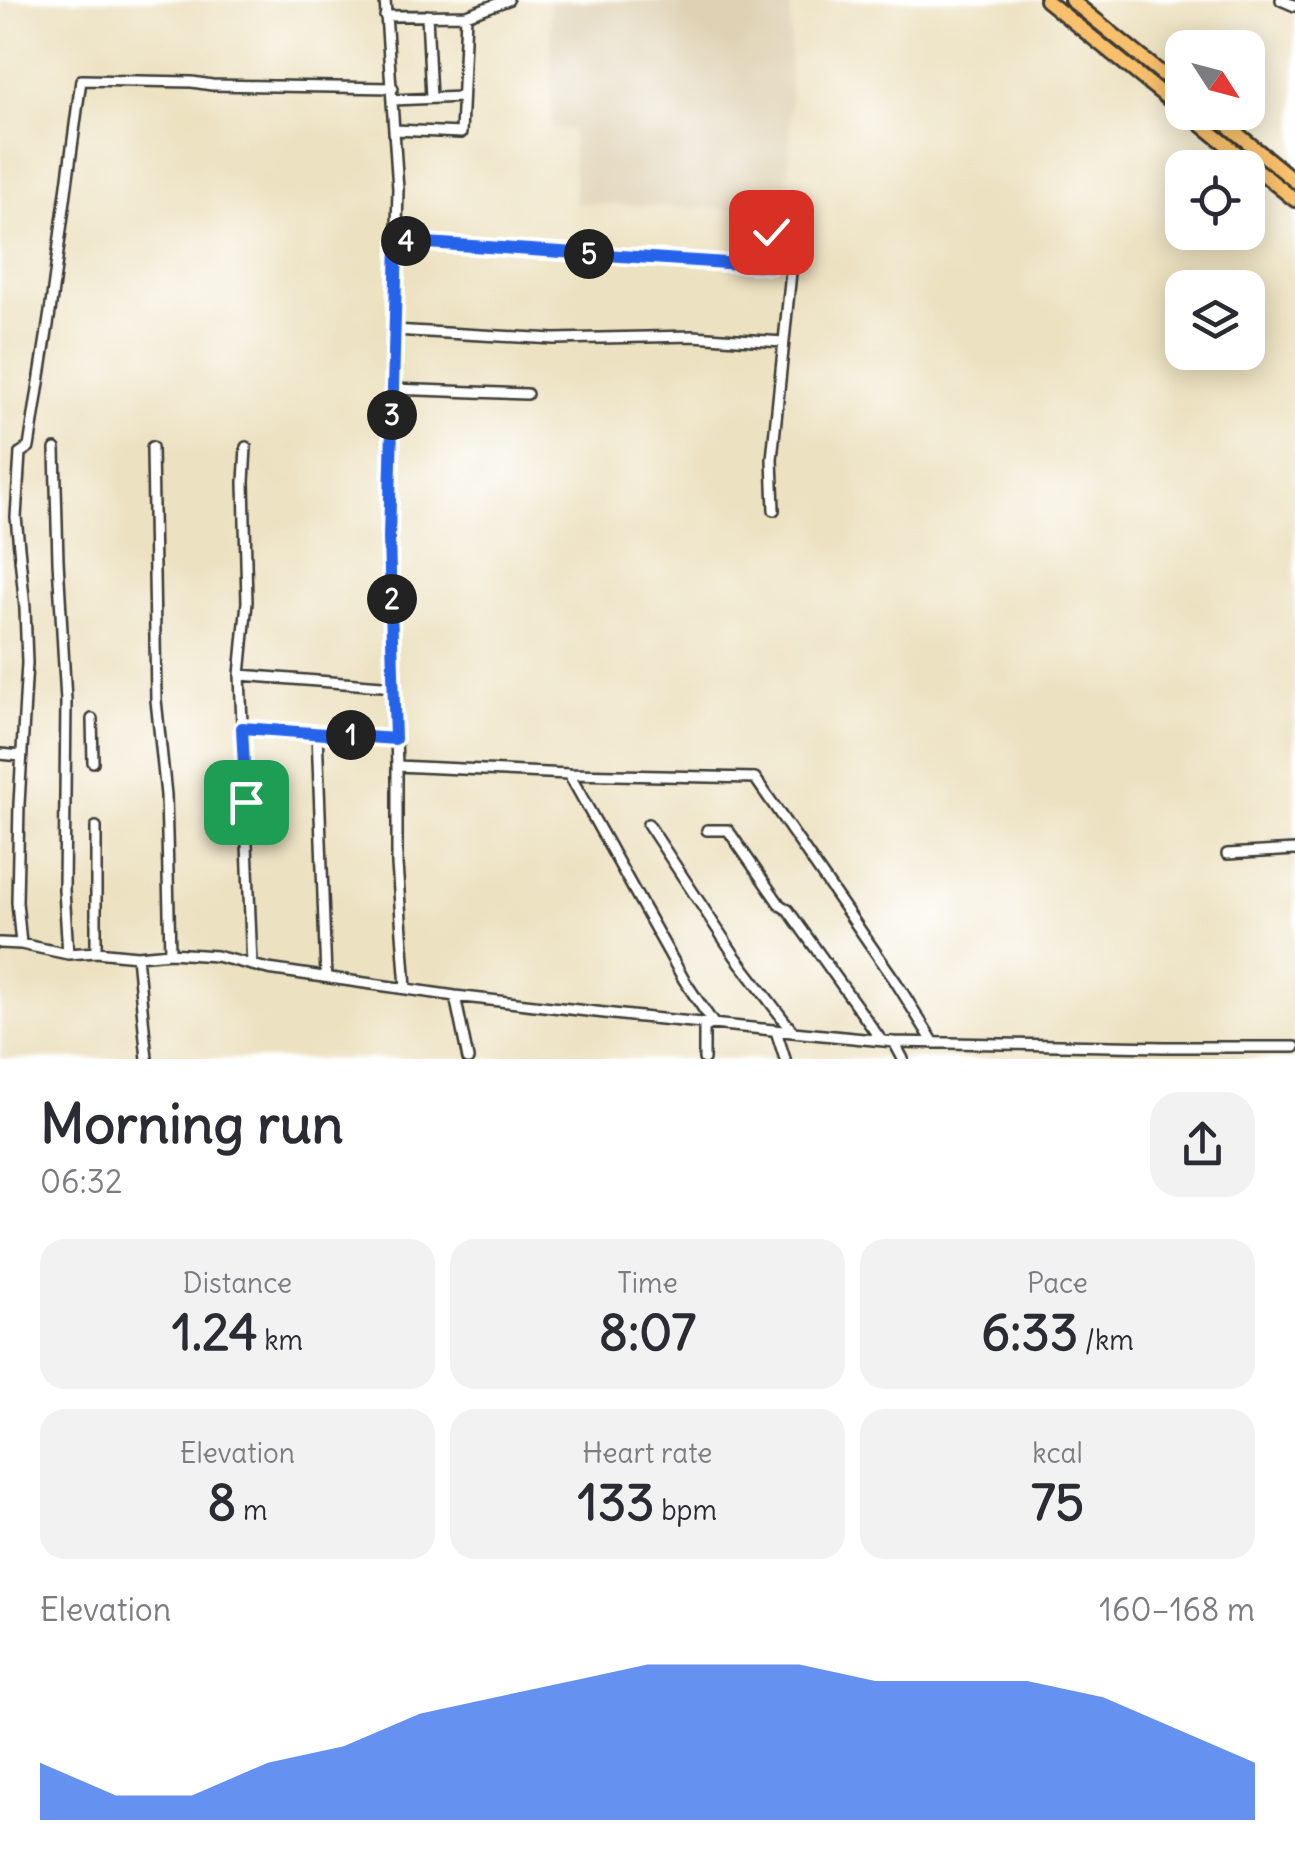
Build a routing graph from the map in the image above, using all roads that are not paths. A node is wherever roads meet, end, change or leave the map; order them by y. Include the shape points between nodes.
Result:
1 (385, 0) edge
2 (1046, 0) edge
3 (1071, 0) edge
4 (1281, 0) edge
5 (505, 1) edge
6 (1295, 6) edge
7 (466, 14) junction
8 (385, 16) junction
9 (427, 16) junction
10 (1128, 45) junction
11 (1114, 55) junction
12 (1165, 76) edge
13 (393, 88) junction
14 (1165, 96) edge
15 (431, 98) junction
16 (462, 98) junction
17 (393, 100) junction
18 (395, 130) junction
19 (1208, 130) edge
20 (1233, 130) edge
21 (1295, 180) edge
22 (1295, 200) edge
23 (772, 214) dead end
24 (792, 215) dead end
25 (397, 241) junction
26 (393, 330) junction
27 (784, 342) junction
28 (392, 389) junction
29 (527, 394) dead end
30 (152, 446) dead end
31 (246, 448) dead end
32 (55, 449) dead end
33 (774, 510) dead end
34 (240, 675) junction
35 (395, 687) junction
36 (92, 718) dead end
37 (242, 728) junction
38 (317, 732) junction
39 (395, 739) junction
40 (66, 752) junction
41 (0, 754) edge
42 (22, 756) junction
43 (397, 766) junction
44 (569, 774) junction
45 (648, 824) dead end
46 (96, 827) dead end
47 (707, 830) dead end
48 (1295, 850) edge
49 (1227, 854) dead end
50 (0, 943) edge
51 (21, 944) junction
52 (96, 952) junction
53 (170, 953) junction
54 (68, 954) junction
55 (136, 956) junction
56 (252, 965) junction
57 (326, 977) junction
58 (406, 988) junction
59 (455, 996) junction
60 (713, 1023) junction
61 (776, 1031) junction
62 (792, 1032) junction
63 (881, 1040) junction
64 (894, 1042) junction
65 (934, 1043) junction
66 (1295, 1046) edge
67 (147, 1059) edge
68 (468, 1059) edge
69 (704, 1059) edge
70 (785, 1059) edge
71 (903, 1059) edge

1 - 8 street
2 - 11 highway
3 - 10 highway
4 - 6 street
5 - 7 street
7 - 9 street
7 - 16 street
8 - 9 street
8 - 13 street
9 - 15 street
10 - 11 highway via 1117,46
10 - 12 highway
11 - 14 highway
13 - 17 street
13 - 42 street via 81,80 28,447 20,453 16,517 27,664
15 - 16 street
15 - 17 street
16 - 18 street via 460,133
17 - 18 street
18 - 25 street
19 - 22 highway
20 - 21 highway
23 - 25 street via 771,266
24 - 27 street
25 - 26 street
26 - 27 street
26 - 28 street
27 - 33 street via 772,459
28 - 29 street
28 - 35 street
30 - 53 street via 156,700
31 - 34 street
32 - 40 street
34 - 35 street
34 - 37 street
35 - 39 street
36 - 40 street via 92,757
37 - 38 street
37 - 56 street
38 - 39 street
38 - 57 street
39 - 43 street
40 - 54 street
41 - 42 street
42 - 51 street
43 - 44 street
43 - 58 street
44 - 60 street
44 - 65 street via 755,778
45 - 62 street
46 - 52 street
47 - 63 street via 728,830
48 - 49 street
50 - 51 street
51 - 54 street
52 - 54 street
52 - 55 street
53 - 55 street
53 - 56 street
55 - 67 street
56 - 57 street
57 - 58 street
58 - 59 street
59 - 60 street
59 - 68 street
60 - 61 street
60 - 69 street via 704,1028
61 - 62 street
61 - 70 street
62 - 63 street
63 - 64 street
64 - 65 street
64 - 71 street
65 - 66 street

